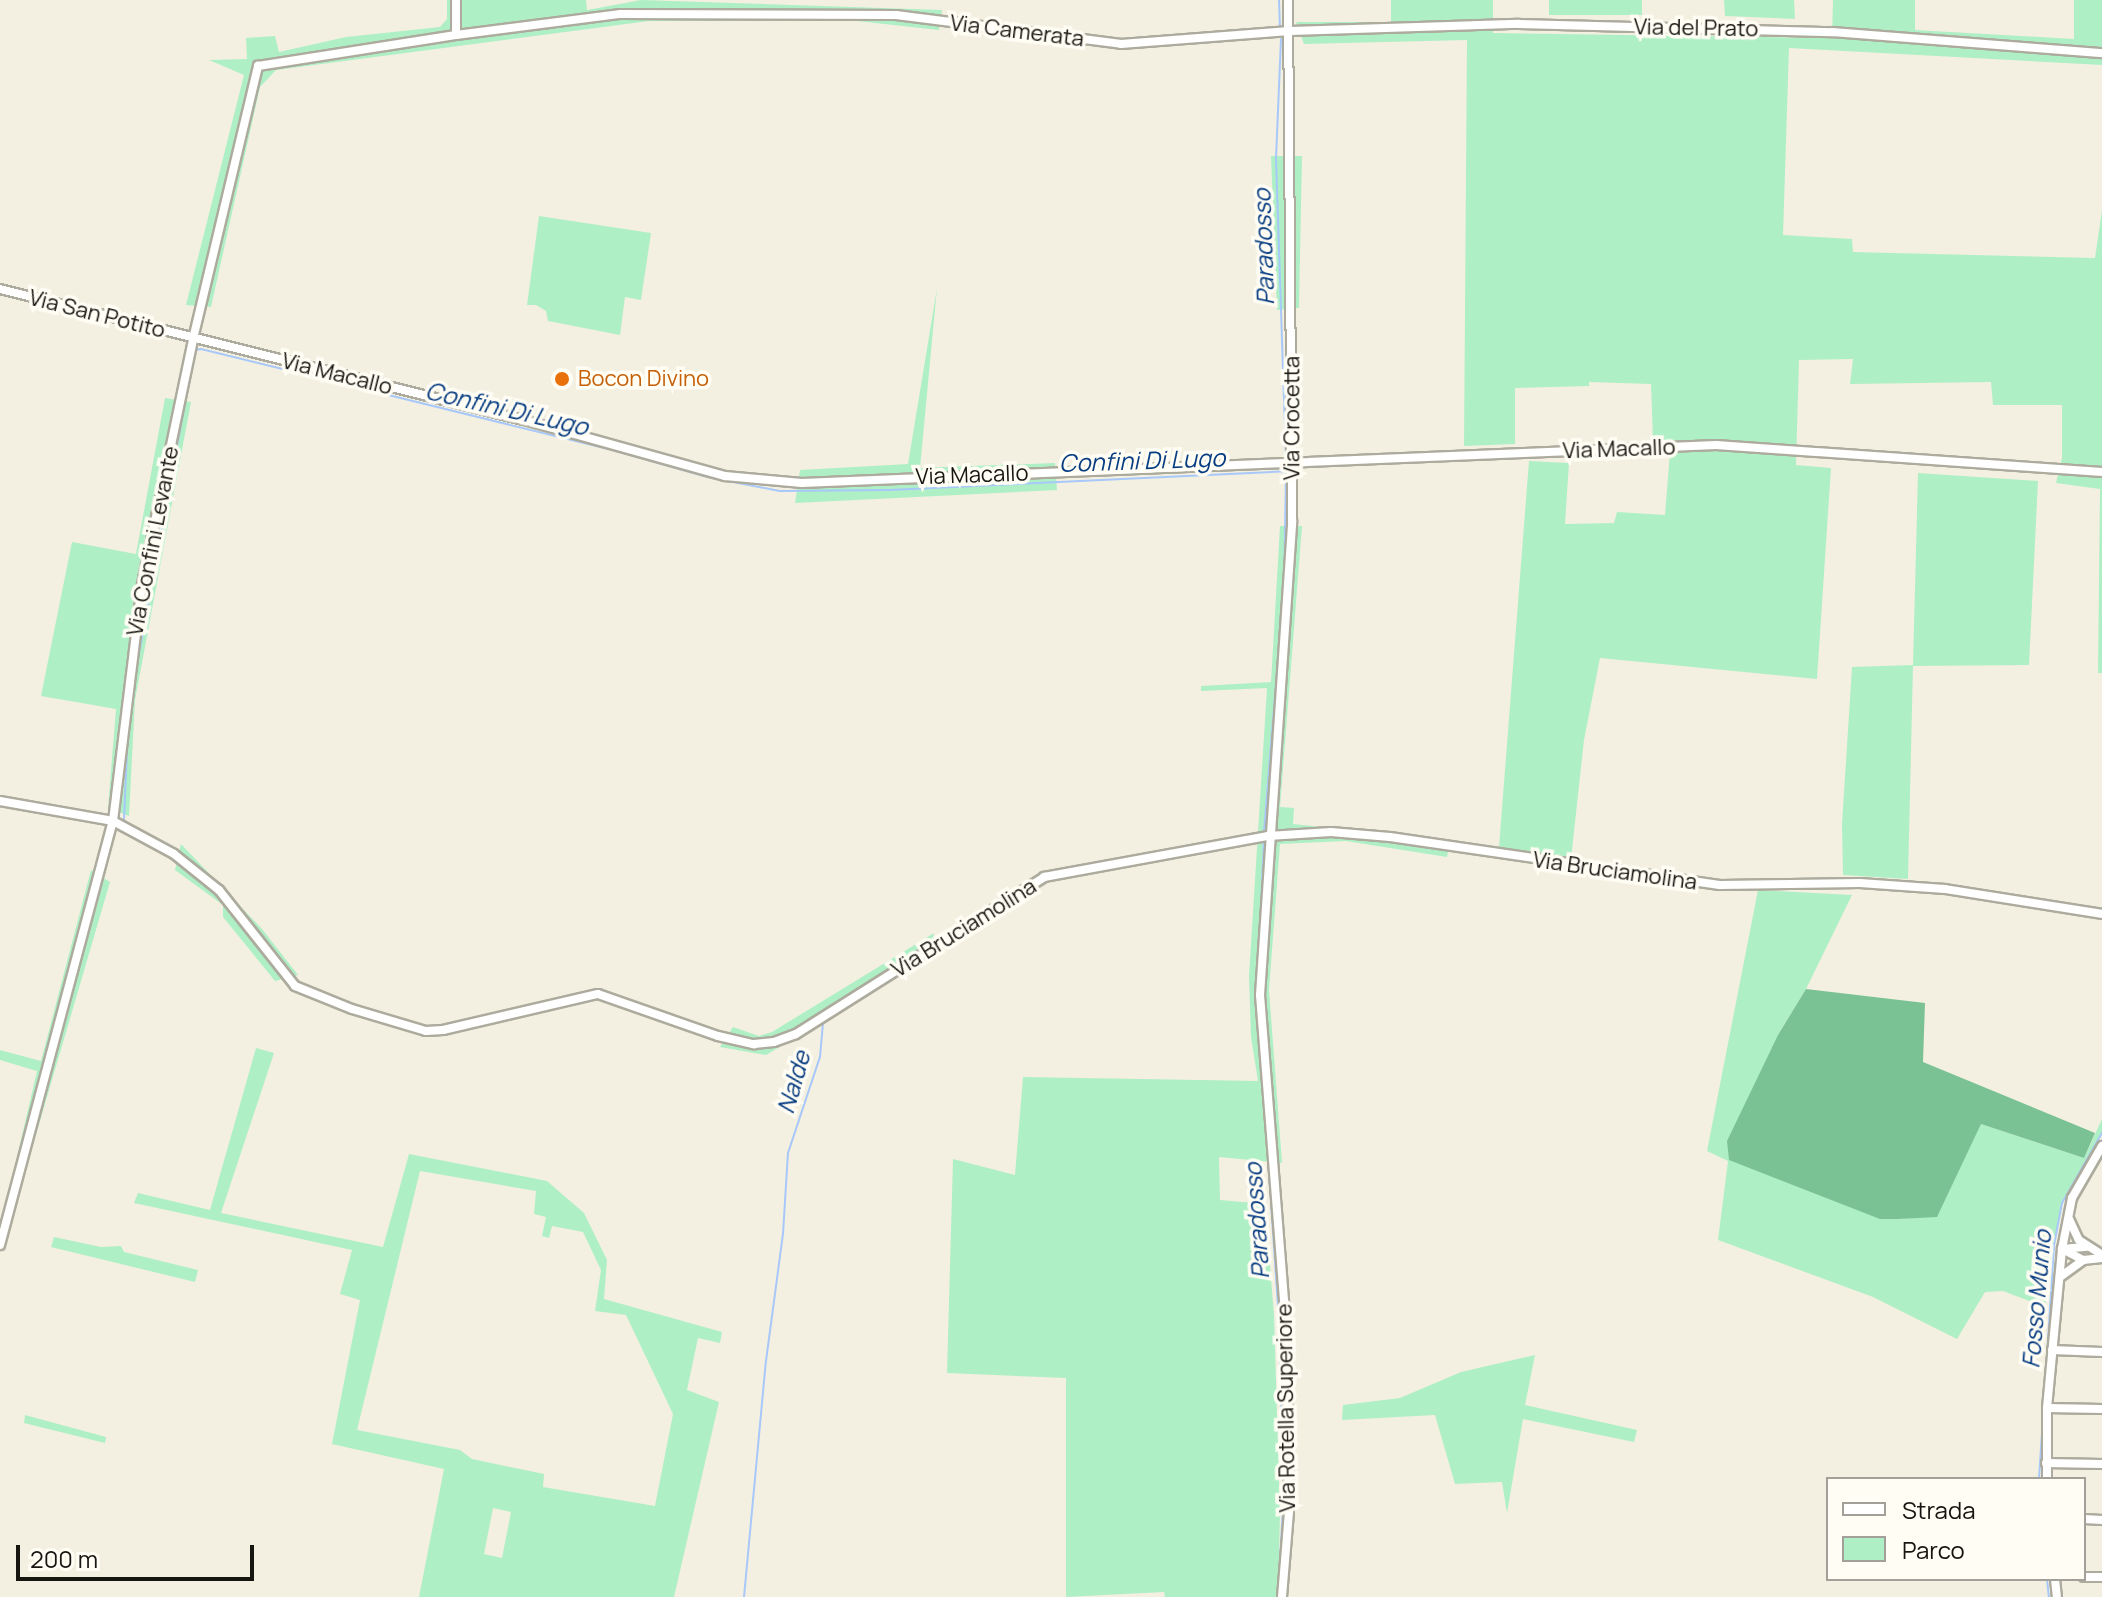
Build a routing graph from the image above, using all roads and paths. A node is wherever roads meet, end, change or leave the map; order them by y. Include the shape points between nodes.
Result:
1 (456, 0) edge
2 (1288, 0) edge
3 (1290, 31) junction
4 (456, 35) junction
5 (2102, 53) edge
6 (0, 289) edge
7 (193, 339) junction
8 (1291, 461) junction
9 (2102, 472) edge
10 (0, 801) edge
11 (113, 821) junction
12 (1268, 836) junction
13 (2102, 914) edge
14 (2102, 1146) edge
15 (2068, 1214) junction
16 (0, 1245) edge
17 (2088, 1247) junction
18 (2062, 1249) junction
19 (2102, 1257) edge
20 (2083, 1260) junction
21 (2060, 1277) junction
22 (2052, 1350) junction
23 (2102, 1352) edge
24 (2047, 1408) junction
25 (2102, 1409) edge
26 (2046, 1463) junction
27 (2102, 1464) edge
28 (2047, 1477) edge
29 (1282, 1597) edge

1 - 4 street
2 - 3 street, Via Crocetta
3 - 4 street, Via Camerata via 1121,44 896,15 621,14
3 - 5 street, Via del Prato via 1519,24 1833,32
3 - 8 street, Via Crocetta
4 - 7 street, Via Confini Levante via 258,66
6 - 7 street, Via San Potito
7 - 8 street, Via Macallo via 524,420 725,476 802,483
7 - 11 street, Via Confini Levante via 142,584
8 - 9 street, Via Macallo via 1716,445
8 - 12 street, Via Crocetta via 1290,573
10 - 11 street
11 - 12 street, Via Bruciamolina via 200,872 295,986 352,1009 405,1026 443,1030 598,994 754,1044 796,1034 1044,877
11 - 16 street, Via Confini Levante
12 - 13 street, Via Bruciamolina via 1331,832 1390,837 1720,885 1860,883 1945,889
12 - 29 street, Via Rotella Superiore via 1260,995 1287,1338 1289,1511
14 - 15 street
15 - 17 street via 2072,1229
15 - 18 street
17 - 18 street
17 - 19 street
18 - 20 street
18 - 21 street
19 - 20 street
20 - 21 street
21 - 22 street
22 - 23 street
22 - 24 street
24 - 25 street
24 - 26 street
26 - 27 street
26 - 28 street

